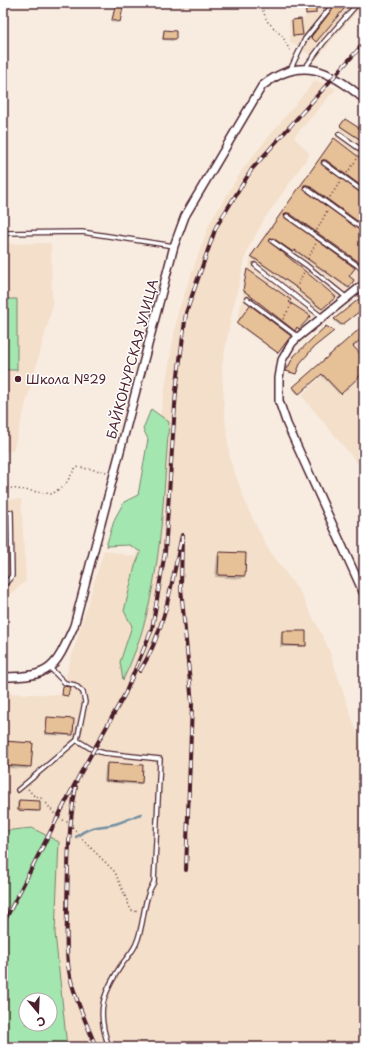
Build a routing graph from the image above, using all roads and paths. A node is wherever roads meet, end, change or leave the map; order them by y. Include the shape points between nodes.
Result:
1 (260, 3) edge
2 (358, 3) edge
3 (332, 4) edge
4 (295, 59) junction
5 (305, 68) junction
6 (290, 70) junction
7 (364, 99) edge
8 (339, 134) dead end
9 (364, 152) edge
10 (324, 163) dead end
11 (306, 188) dead end
12 (364, 192) edge
13 (287, 216) dead end
14 (364, 230) edge
15 (3, 232) edge
16 (272, 241) dead end
17 (174, 246) junction
18 (254, 265) dead end
19 (364, 270) edge
20 (364, 284) edge
21 (247, 298) dead end
22 (347, 298) junction
23 (322, 318) junction
24 (298, 337) junction
25 (114, 474) junction
26 (3, 487) edge
27 (3, 512) edge
28 (3, 586) edge
29 (364, 594) edge
30 (50, 668) junction
31 (3, 677) edge
32 (77, 740) junction
33 (25, 784) junction
34 (18, 790) dead end
35 (143, 914) junction
36 (109, 1047) edge

1 - 4 path via 267,21 283,37
2 - 5 lane
3 - 4 lane via 313,27
4 - 6 lane
5 - 6 street, БАЙКОНУРСКАЯ УЛИЦА
5 - 7 street, БАЙКОНУРСКАЯ УЛИЦА via 325,72
6 - 17 street, БАЙКОНУРСКАЯ УЛИЦА via 275,76 262,86 185,216
8 - 9 lane
10 - 12 lane
11 - 14 lane
13 - 19 lane
15 - 17 lane via 82,232
16 - 22 lane
17 - 25 street, БАЙКОНУРСКАЯ УЛИЦА
18 - 23 lane
20 - 22 street
21 - 24 lane
22 - 23 street
23 - 24 street
24 - 29 street via 282,360 278,401
25 - 26 path via 76,467 65,485 52,494
25 - 30 street, БАЙКОНУРСКАЯ УЛИЦА via 74,626 60,657
27 - 28 lane via 11,512 12,576
30 - 31 street via 28,677
30 - 32 lane via 65,683 75,685 83,692 85,702
32 - 33 lane
32 - 35 lane via 104,753 160,758 154,882 148,892
33 - 34 lane
33 - 35 path via 33,795 43,799 57,817 70,823 115,872 131,910
35 - 36 lane via 136,944 110,983 104,997 102,1016

